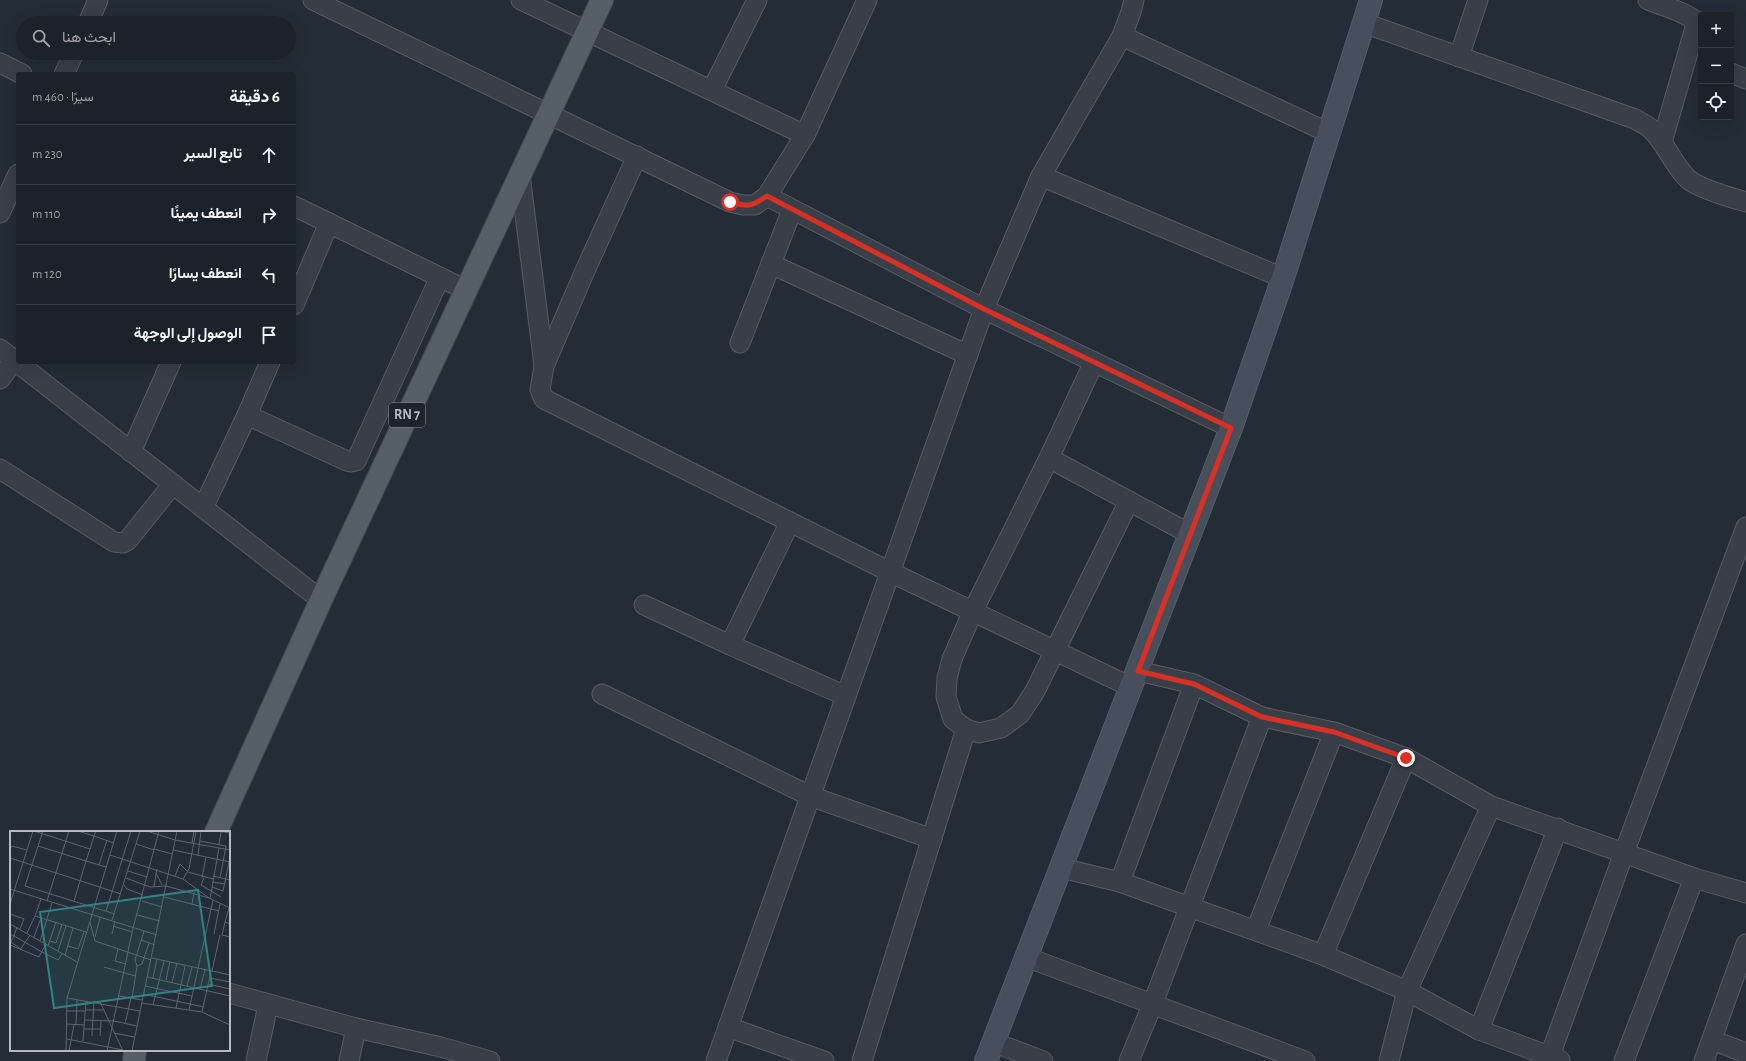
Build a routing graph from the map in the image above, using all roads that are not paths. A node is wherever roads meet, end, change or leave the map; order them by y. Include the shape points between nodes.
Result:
1 (98, 0) edge
2 (313, 0) edge
3 (521, 0) edge
4 (602, 0) edge
5 (757, 0) edge
6 (867, 0) edge
7 (1134, 0) edge
8 (1371, 0) edge
9 (1478, 0) edge
10 (1648, 0) edge
11 (91, 16) edge
12 (1698, 22) edge
13 (1364, 23) junction
14 (1698, 26) edge
15 (587, 31) junction
16 (1122, 36) junction
17 (1459, 57) junction
18 (71, 60) edge
19 (0, 63) edge
20 (18, 72) edge
21 (65, 72) edge
22 (1734, 74) edge
23 (1746, 79) edge
24 (712, 90) junction
25 (549, 113) junction
26 (1329, 133) junction
27 (805, 135) junction
28 (1662, 142) junction
29 (637, 156) junction
30 (520, 175) junction
31 (1041, 176) junction
32 (16, 178) edge
33 (767, 196) junction
34 (1746, 202) edge
35 (296, 207) edge
36 (792, 210) junction
37 (0, 213) edge
38 (329, 223) junction
39 (771, 264) junction
40 (440, 277) junction
41 (1283, 278) junction
42 (466, 290) junction
43 (296, 300) edge
44 (984, 309) junction
45 (740, 343) dead end
46 (7, 354) edge
47 (968, 355) junction
48 (16, 358) edge
49 (1094, 362) junction
50 (28, 364) edge
51 (170, 364) edge
52 (269, 364) edge
53 (544, 366) junction
54 (40, 370) edge
55 (0, 379) edge
56 (247, 415) junction
57 (1231, 428) junction
58 (131, 452) junction
59 (1049, 458) junction
60 (0, 469) edge
61 (173, 484) junction
62 (1129, 501) junction
63 (203, 508) junction
64 (790, 522) junction
65 (1746, 527) edge
66 (1190, 534) junction
67 (890, 572) junction
68 (321, 600) junction
69 (644, 605) dead end
70 (973, 611) junction
71 (730, 645) junction
72 (1055, 651) junction
73 (1135, 679) junction
74 (1194, 684) junction
75 (602, 694) dead end
76 (846, 696) junction
77 (1262, 717) junction
78 (966, 729) junction
79 (1334, 732) junction
80 (1406, 758) junction
81 (810, 796) junction
82 (1491, 806) junction
83 (1558, 828) junction
84 (216, 831) edge
85 (932, 839) junction
86 (1624, 853) junction
87 (1061, 868) junction
88 (1694, 878) junction
89 (1120, 882) junction
90 (1746, 893) edge
91 (1190, 907) junction
92 (1256, 930) junction
93 (1746, 944) edge
94 (1323, 954) junction
95 (1026, 956) junction
96 (1741, 975) edge
97 (1408, 991) junction
98 (230, 993) edge
99 (1153, 1003) junction
100 (268, 1005) junction
101 (728, 1027) junction
102 (356, 1028) junction
103 (1479, 1030) junction
104 (1712, 1040) junction
105 (135, 1051) edge
106 (990, 1052) edge
107 (1746, 1052) edge
108 (440, 1054) edge
109 (1553, 1059) edge
110 (134, 1061) edge
111 (256, 1061) edge
112 (349, 1061) edge
113 (490, 1061) edge
114 (716, 1061) edge
115 (824, 1061) edge
116 (862, 1061) edge
117 (1043, 1061) edge
118 (1129, 1061) edge
119 (1305, 1061) edge
120 (1389, 1061) edge
121 (1624, 1061) edge
122 (1704, 1061) edge

1 - 11 street
2 - 25 street
3 - 15 street
4 - 15 main road, RN 7
5 - 24 street
6 - 27 street
7 - 16 street
8 - 13 street
9 - 17 street
10 - 12 street
13 - 17 street
13 - 26 street
14 - 28 street
15 - 24 street
15 - 25 main road, RN 7
16 - 26 street
16 - 31 street
17 - 28 street via 1635,119 1650,128
18 - 21 street
19 - 20 street
22 - 23 street
24 - 27 street
25 - 29 street
25 - 30 main road, RN 7
26 - 41 street
27 - 33 street
28 - 34 street via 1689,180
29 - 33 street via 730,202 755,204
29 - 53 street
30 - 42 main road, RN 7
30 - 53 street
31 - 41 street
31 - 44 street
32 - 37 street
33 - 36 street
35 - 38 street
36 - 39 street
36 - 44 street
38 - 40 street
38 - 43 street
39 - 45 street
39 - 47 street
40 - 42 street
40 - 56 street via 356,460 346,461
41 - 57 street
42 - 68 main road, RN 7
44 - 47 street
44 - 49 street
46 - 48 street
46 - 55 street
47 - 67 street
49 - 57 street
49 - 59 street
50 - 54 street
51 - 58 street
52 - 56 street
53 - 64 street via 540,390 544,400
54 - 58 street
56 - 63 street
57 - 66 street
58 - 61 street
59 - 62 street
59 - 70 street
60 - 61 street via 114,542 123,543
61 - 63 street
62 - 66 street
62 - 72 street
63 - 68 street
64 - 67 street
64 - 71 street
65 - 86 street
66 - 73 street
67 - 70 street
67 - 76 street
68 - 84 main road, RN 7
69 - 71 street
70 - 72 street
70 - 78 street via 952,659 947,678 946,697 953,719
71 - 76 street
72 - 73 street
72 - 78 street via 1036,691 1020,714 1001,728 979,733
73 - 74 street
73 - 87 street
74 - 77 street
74 - 89 street
75 - 81 street
76 - 81 street
77 - 79 street
77 - 91 street
78 - 85 street
79 - 80 street
79 - 92 street
80 - 82 street
80 - 94 street
81 - 85 street
81 - 101 street
82 - 83 street
82 - 97 street
83 - 86 street
83 - 103 street
85 - 116 street
86 - 88 street
86 - 109 street
87 - 89 street
87 - 95 street
88 - 90 street
88 - 121 street
89 - 91 street
91 - 92 street
91 - 99 street
92 - 94 street
93 - 96 street
94 - 97 street
95 - 99 street
95 - 106 street
96 - 104 street
97 - 103 street
97 - 120 street
98 - 100 street
99 - 118 street
99 - 119 street
100 - 102 street
100 - 111 street
101 - 114 street
101 - 115 street
102 - 108 street
102 - 112 street
103 - 109 street
104 - 107 street
104 - 122 street
105 - 110 main road
106 - 117 street
108 - 113 street

